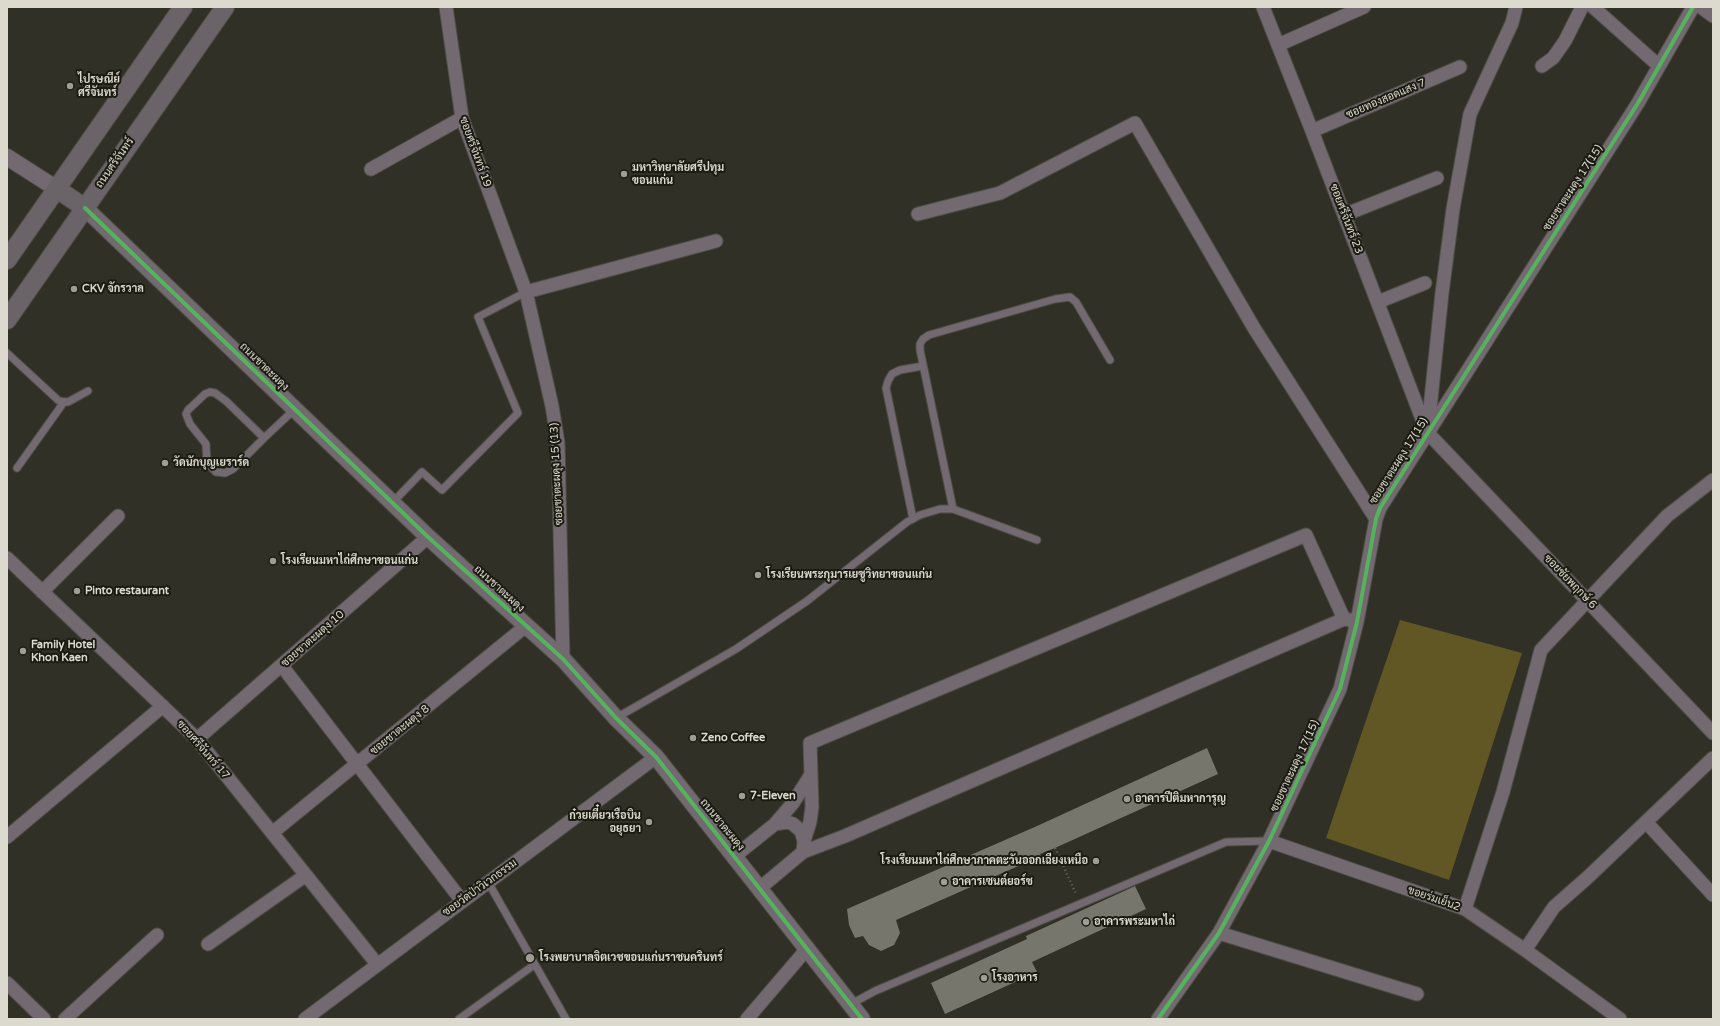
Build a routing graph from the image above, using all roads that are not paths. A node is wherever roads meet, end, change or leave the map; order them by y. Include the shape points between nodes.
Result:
1 (183, 7) edge
2 (225, 7) edge
3 (446, 7) edge
4 (1263, 7) edge
5 (1364, 7) edge
6 (1516, 7) edge
7 (1582, 7) edge
8 (1593, 7) edge
9 (1693, 7) edge
10 (1701, 7) edge
11 (1713, 16) edge
12 (1278, 45) junction
13 (1542, 66) dead end
14 (1659, 66) junction
15 (1460, 67) dead end
16 (462, 118) junction
17 (1312, 131) junction
18 (7, 157) edge
19 (371, 169) dead end
20 (1437, 178) dead end
21 (57, 189) junction
22 (85, 208) junction
23 (918, 214) dead end
24 (1344, 214) junction
25 (716, 241) dead end
26 (7, 260) edge
27 (1425, 283) dead end
28 (526, 292) junction
29 (1378, 302) junction
30 (7, 320) edge
31 (7, 353) edge
32 (1110, 360) dead end
33 (923, 366) junction
34 (88, 391) dead end
35 (64, 402) junction
36 (295, 409) junction
37 (1427, 432) junction
38 (264, 438) junction
39 (17, 468) dead end
40 (1713, 480) edge
41 (393, 502) junction
42 (953, 509) junction
43 (118, 516) dead end
44 (913, 519) junction
45 (1376, 519) junction
46 (428, 537) junction
47 (1038, 540) dead end
48 (7, 558) edge
49 (42, 592) junction
50 (1587, 600) junction
51 (1344, 618) junction
52 (1357, 622) junction
53 (527, 625) junction
54 (563, 659) junction
55 (282, 666) junction
56 (163, 706) junction
57 (616, 718) junction
58 (1713, 733) edge
59 (197, 739) junction
60 (656, 757) junction
61 (1713, 758) edge
62 (358, 764) junction
63 (810, 776) junction
64 (1646, 822) junction
65 (775, 824) junction
66 (272, 833) junction
67 (7, 837) edge
68 (1269, 841) junction
69 (804, 847) junction
70 (735, 856) junction
71 (306, 876) junction
72 (488, 882) junction
73 (760, 888) junction
74 (1713, 895) edge
75 (462, 900) junction
76 (1465, 909) junction
77 (1219, 933) junction
78 (157, 935) dead end
79 (208, 944) dead end
80 (806, 950) junction
81 (1525, 950) junction
82 (377, 964) junction
83 (534, 965) junction
84 (7, 984) edge
85 (1417, 994) dead end
86 (851, 1004) junction
87 (44, 1019) edge
88 (65, 1019) edge
89 (304, 1019) edge
90 (459, 1019) edge
91 (566, 1019) edge
92 (747, 1019) edge
93 (862, 1019) edge
94 (1158, 1019) edge
95 (1620, 1019) edge

1 - 21 main road
2 - 22 main road, ถนนศรีจันทร์
3 - 16 street, ซอยศรีจันทร์ 19
4 - 12 street, ซอยศรีจันทร์ 23
5 - 12 street
6 - 37 street via 1512,23 1470,114 1442,293
7 - 13 street via 1565,41 1553,58
8 - 14 street
9 - 14 street, ซอยชาตะผดุง 17(15)
10 - 11 street
12 - 17 street, ซอยศรีจันทร์ 23
14 - 37 street, ซอยชาตะผดุง 17(15)
15 - 17 street, ซอยทองสอดแสง 7
16 - 19 street
16 - 28 street, ซอยศรีจันทร์ 19
17 - 24 street, ซอยศรีจันทร์ 23
18 - 21 street, ถนนชาตะผดุง
20 - 24 street
21 - 22 main road, ถนนชาตะผดุง
21 - 26 main road
22 - 30 main road, ถนนศรีจันทร์
22 - 36 street, ถนนชาตะผดุง
23 - 45 street via 1000,193 1135,123 1254,328
24 - 29 street, ซอยศรีจันทร์ 23
25 - 28 street
27 - 29 street
28 - 41 lane via 478,317 518,413 442,490 422,472
28 - 54 street, ซอยชาตะผดุง 15 (13) via 558,443
29 - 37 street, ซอยศรีจันทร์ 23
31 - 35 lane via 54,397
32 - 33 lane via 1076,302 1070,297 1062,297 929,334 920,344
33 - 42 lane
33 - 44 lane via 892,374 886,388
34 - 35 lane
35 - 39 lane
36 - 38 lane
36 - 41 street, ถนนชาตะผดุง
37 - 45 street, ซอยชาตะผดุง 17(15) via 1380,508
37 - 50 street, ซอยชัยพฤกษ์ 6
38 - 38 lane via 233,469 226,473 216,472 207,463 206,444 190,424 186,414 205,394 215,393
40 - 50 street via 1668,516
41 - 46 street, ถนนชาตะผดุง
42 - 44 lane via 940,509
42 - 47 lane
43 - 49 street
44 - 57 lane via 807,601 736,648
45 - 52 street, ซอยชาตะผดุง 17(15)
46 - 53 street, ถนนชาตะผดุง
46 - 55 street, ซอยชาตะผดุง 10
48 - 49 street, ซอยศรีจันทร์ 17
49 - 56 street, ซอยศรีจันทร์ 17
50 - 58 street, ซอยชัยพฤกษ์ 6
50 - 76 street via 1541,650 1503,792
51 - 52 street
51 - 63 street via 1306,534 810,743
51 - 69 street via 845,836
52 - 68 street, ซอยชาตะผดุง 17(15) via 1340,689
53 - 54 street, ถนนชาตะผดุง
53 - 62 street, ซอยชาตะผดุง 8
54 - 57 street, ถนนชาตะผดุง
55 - 59 street, ซอยชาตะผดุง 10
55 - 62 street
56 - 59 street, ซอยศรีจันทร์ 17
56 - 67 street
57 - 60 street, ถนนชาตะผดุง
59 - 66 street, ซอยศรีจันทร์ 17
60 - 70 street, ถนนชาตะผดุง
60 - 72 street, ซอยวัดป่าวิเวกธรรม
61 - 64 street
62 - 66 street, ซอยชาตะผดุง 8
62 - 75 street
63 - 65 street via 794,803
63 - 69 street via 812,807
64 - 74 street
64 - 81 street via 1554,907
65 - 69 street via 793,824 800,831
65 - 70 street
66 - 71 street, ซอยศรีจันทร์ 17
68 - 76 street, ขอยร่มเย็น2
68 - 77 street, ซอยชาตะผดุง 17(15)
68 - 86 lane via 1226,842 875,991
69 - 73 street
70 - 73 street, ถนนชาตะผดุง
71 - 79 street
71 - 82 street, ซอยศรีจันทร์ 17
72 - 75 street, ซอยวัดป่าวิเวกธรรม
72 - 83 lane
73 - 80 street, ถนนชาตะผดุง
75 - 82 street, ซอยวัดป่าวิเวกธรรม
76 - 81 street, ขอยร่มเย็น2
77 - 85 street
77 - 94 street, ซอยชาตะผดุง 17(15)
78 - 88 street
80 - 86 street, ถนนชาตะผดุง
80 - 92 street
81 - 95 street, ขอยร่มเย็น2
82 - 89 street, ซอยวัดป่าวิเวกธรรม
83 - 90 lane
83 - 91 lane
84 - 87 street
86 - 93 street, ถนนชาตะผดุง

